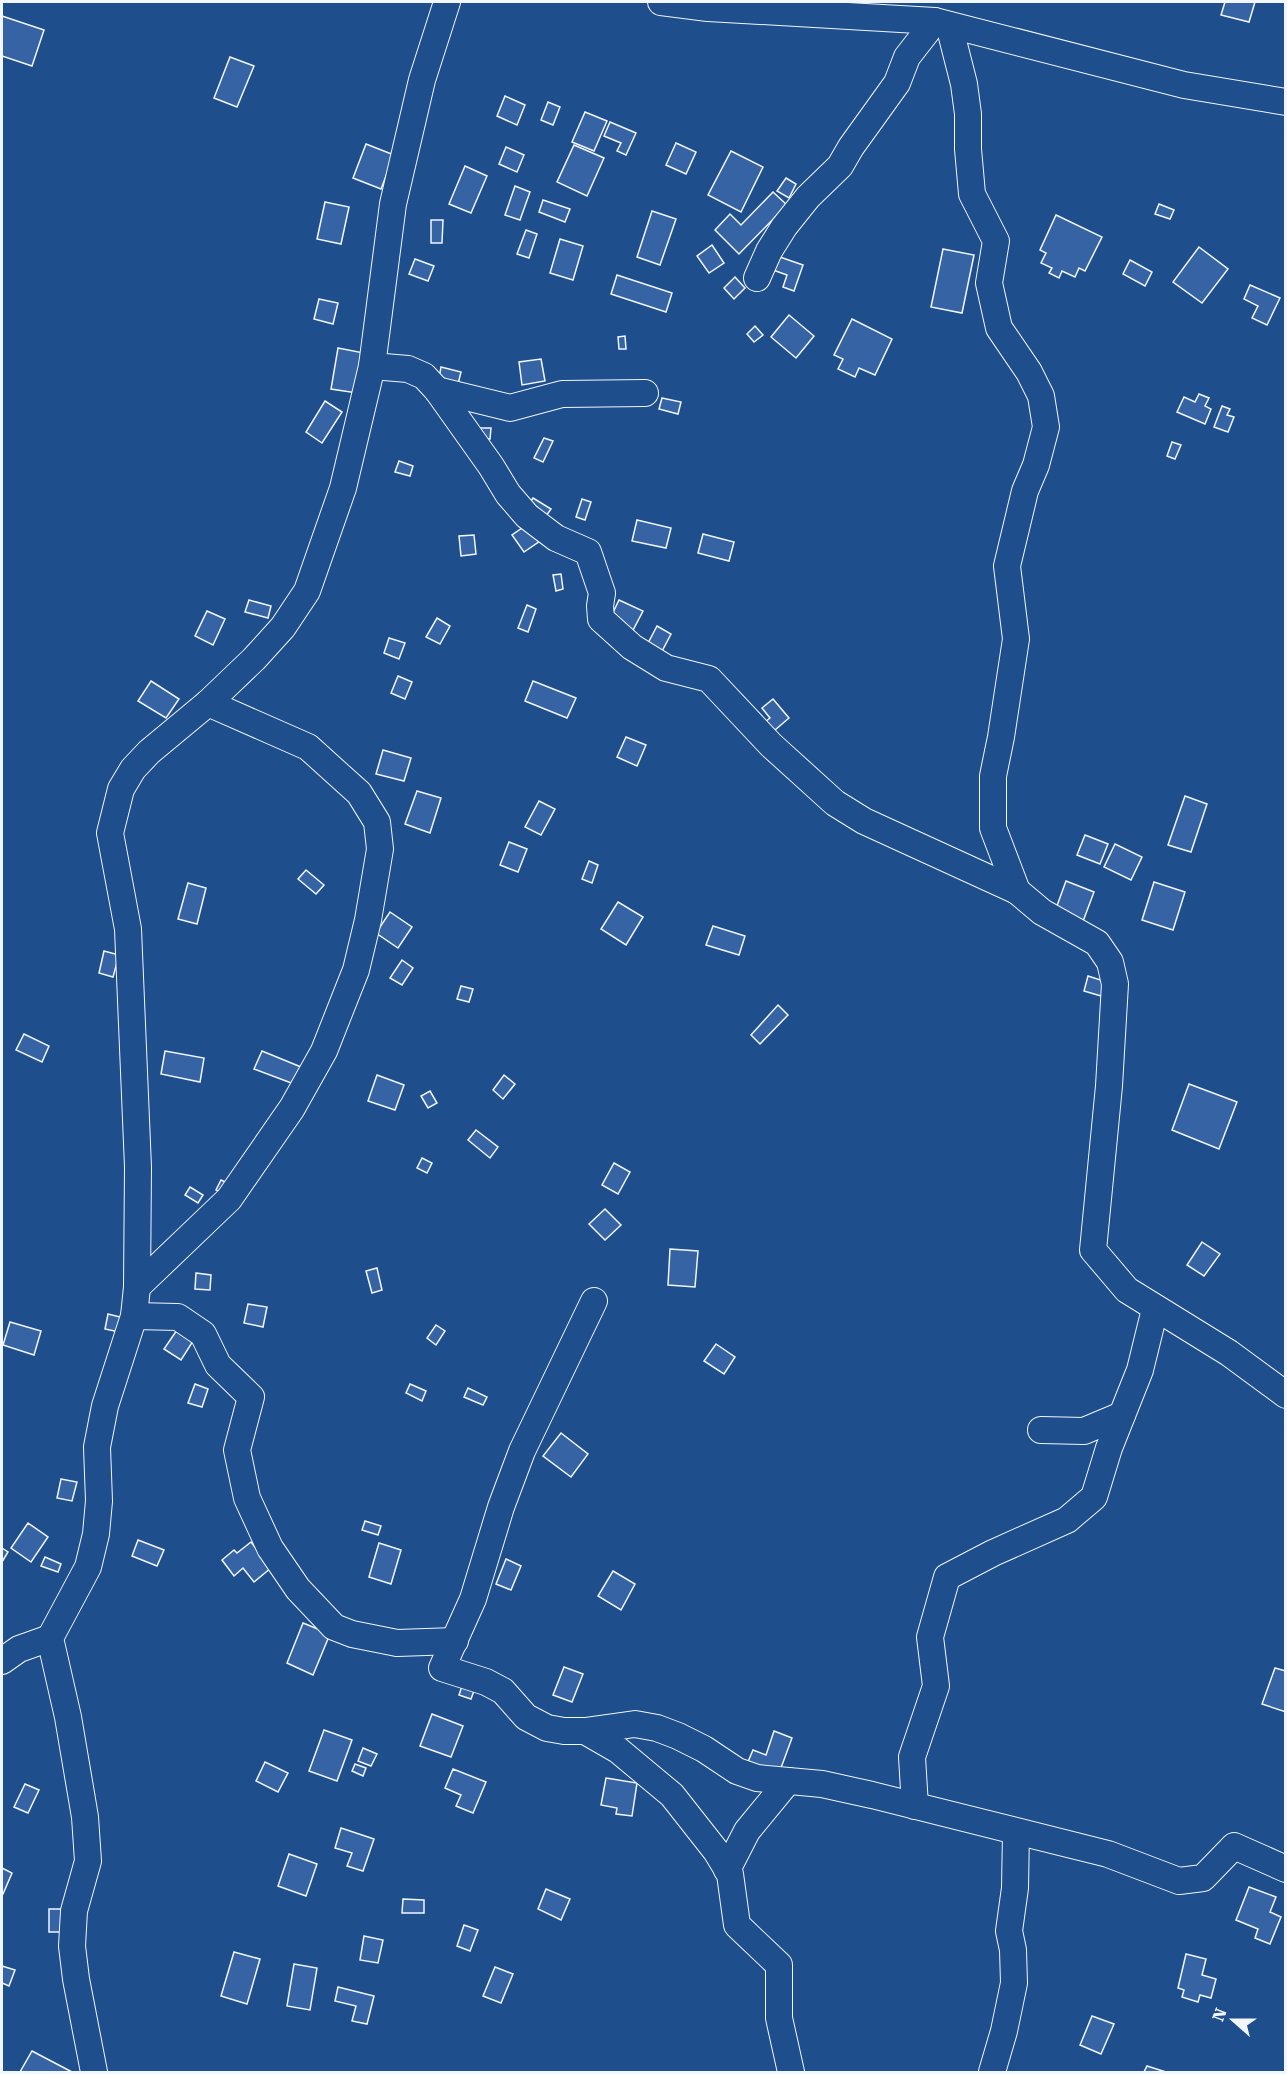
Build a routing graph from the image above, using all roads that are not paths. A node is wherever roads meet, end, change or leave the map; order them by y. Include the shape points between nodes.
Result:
1 (447, 2) edge
2 (662, 2) edge
3 (942, 23) junction
4 (1286, 102) edge
5 (757, 278) dead end
6 (372, 366) junction
7 (437, 390) junction
8 (645, 393) dead end
9 (208, 704) junction
10 (1017, 891) junction
11 (137, 1287) junction
12 (594, 1301) dead end
13 (1155, 1309) junction
14 (134, 1316) junction
15 (1286, 1395) edge
16 (1122, 1415) junction
17 (1041, 1430) dead end
18 (50, 1638) junction
19 (455, 1641) junction
20 (2, 1661) edge
21 (585, 1731) junction
22 (788, 1781) junction
23 (915, 1806) junction
24 (1016, 1832) junction
25 (1286, 1869) edge
26 (727, 1870) junction
27 (94, 2073) edge
28 (791, 2073) edge
29 (992, 2073) edge

1 - 6 street via 422,80 393,204
2 - 3 street
3 - 4 street via 1184,85
3 - 5 street via 907,57 897,82 840,166 784,227
3 - 10 street via 964,84 972,194 996,241 989,283 999,328 1041,396 1046,427 1007,566 1016,639 993,776 993,828
6 - 7 street via 408,369 424,376
6 - 9 street via 343,488 307,591 283,627
7 - 8 street via 510,408 562,394
7 - 10 street via 508,495 527,516 556,538 588,552 602,593 601,619 619,636 666,668 708,679 771,745 835,803 864,821
9 - 11 street via 133,769 121,789 110,833 128,929 138,1167
9 - 11 street via 308,747 359,793 380,832 380,849 356,970 324,1051 292,1108 229,1199
10 - 13 street via 1042,912 1097,943 1110,962 1115,1011 1093,1250 1127,1290
11 - 14 street
12 - 19 street via 522,1451 473,1599
13 - 15 street via 1229,1353
13 - 16 street via 1140,1370
14 - 18 street via 105,1406 97,1447 99,1501 88,1567
14 - 19 street via 178,1317 202,1334 218,1365 251,1397 237,1450 247,1498 270,1548 298,1589 329,1622 352,1634 397,1643
16 - 17 street via 1084,1431
16 - 23 street via 1094,1497 1067,1520 947,1577 930,1637 936,1686 912,1757
18 - 20 street via 19,1649
18 - 27 street via 86,1817 88,1862 74,1911 72,1946
19 - 21 street via 442,1668 503,1691 526,1717 547,1728
21 - 22 street via 635,1725 657,1728 704,1749 737,1771 756,1778
21 - 26 street via 618,1750 672,1795
22 - 23 street via 822,1784
22 - 26 street via 747,1831
23 - 24 street
24 - 25 street via 1108,1854 1179,1881 1203,1878 1234,1846
24 - 29 street via 1009,1931 1014,1983
26 - 28 street via 737,1925 779,1965 779,2019

